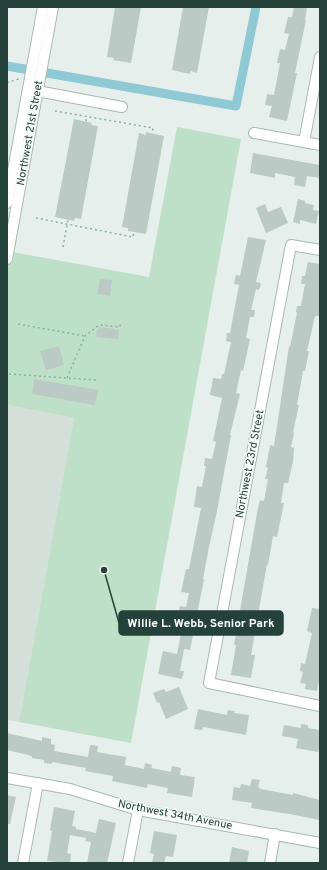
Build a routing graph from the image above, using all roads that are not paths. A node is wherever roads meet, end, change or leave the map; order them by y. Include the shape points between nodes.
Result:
1 (43, 7) edge
2 (53, 7) edge
3 (320, 57) edge
4 (33, 90) junction
5 (122, 107) dead end
6 (254, 133) dead end
7 (304, 142) junction
8 (320, 145) edge
9 (7, 203) edge
10 (320, 250) edge
11 (7, 260) edge
12 (320, 706) edge
13 (7, 778) edge
14 (38, 783) junction
15 (138, 810) junction
16 (275, 834) junction
17 (320, 843) edge
18 (23, 863) edge
19 (128, 863) edge
20 (270, 863) edge

1 - 4 street, Northwest 21st Street
2 - 4 street, Northwest 21st Street
3 - 7 street
4 - 5 street
4 - 9 street, Northwest 21st Street
4 - 11 street, Northwest 21st Street
6 - 7 street
7 - 8 street
10 - 12 street, Northwest 23rd Street via 290,245 210,683
13 - 14 street, Northwest 34th Avenue
14 - 15 street, Northwest 34th Avenue via 70,789
14 - 18 street
15 - 16 street, Northwest 34th Avenue
15 - 19 street
16 - 17 street, Northwest 34th Avenue
16 - 20 street

